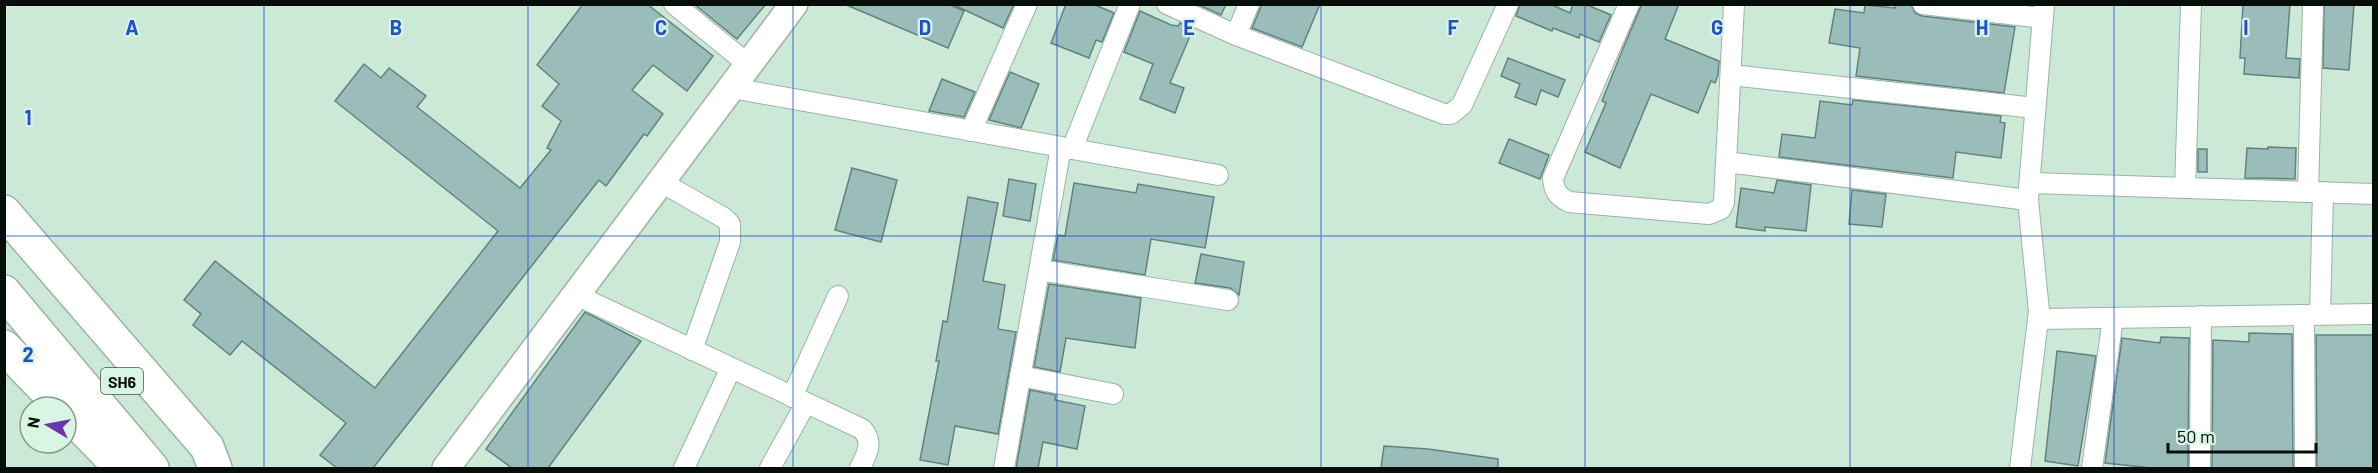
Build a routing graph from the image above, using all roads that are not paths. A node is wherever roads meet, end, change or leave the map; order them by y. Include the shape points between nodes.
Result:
1 (674, 4) edge
2 (794, 4) edge
3 (1027, 4) edge
4 (1130, 4) edge
5 (1167, 4) edge
6 (1249, 4) edge
7 (1508, 4) edge
8 (1629, 4) edge
9 (1734, 4) edge
10 (1923, 4) edge
11 (2191, 5) edge
12 (2313, 7) dead end
13 (2043, 11) edge
14 (1236, 35) junction
15 (749, 65) junction
16 (1731, 75) junction
17 (732, 88) junction
18 (2035, 108) junction
19 (971, 131) junction
20 (1066, 148) junction
21 (1726, 162) junction
22 (1218, 175) dead end
23 (661, 182) junction
24 (2185, 188) junction
25 (2029, 192) junction
26 (2315, 192) junction
27 (2373, 194) edge
28 (4, 212) edge
29 (4, 245) edge
30 (1039, 270) junction
31 (576, 295) junction
32 (838, 296) dead end
33 (25, 300) edge
34 (1228, 300) dead end
35 (2373, 314) edge
36 (2312, 315) junction
37 (2201, 316) junction
38 (2113, 318) junction
39 (2038, 319) junction
40 (4, 347) edge
41 (692, 350) junction
42 (731, 368) junction
43 (1020, 376) junction
44 (1113, 394) dead end
45 (50, 395) edge
46 (799, 400) junction
47 (78, 423) edge
48 (121, 468) edge
49 (152, 468) edge
50 (197, 468) edge
51 (215, 468) edge
52 (446, 468) edge
53 (684, 468) edge
54 (770, 468) edge
55 (860, 468) edge
56 (1004, 468) edge
57 (2020, 468) edge
58 (2092, 468) edge
59 (2200, 468) edge
60 (2305, 468) edge

1 - 15 street
2 - 15 street
3 - 19 street
4 - 20 street
5 - 14 street
6 - 14 street
7 - 14 street via 1462,105 1451,114
8 - 21 street via 1553,178 1554,190 1559,198 1569,202 1716,213 1724,202
9 - 16 street
10 - 13 street
11 - 24 street
12 - 26 street
13 - 18 street
15 - 17 street
16 - 18 street
16 - 21 street
17 - 19 street
17 - 23 street
18 - 25 street
19 - 20 street
20 - 22 street
20 - 30 street
21 - 25 street
23 - 31 street
23 - 41 street via 730,224 730,242
24 - 25 street
24 - 26 street
25 - 39 street
26 - 27 street
26 - 36 street
28 - 51 highway via 207,447
29 - 33 highway
30 - 34 street
30 - 43 street
31 - 41 street
31 - 52 street
32 - 46 street
33 - 49 highway, SH6
33 - 50 highway, SH6
35 - 36 street
36 - 37 street
36 - 60 street
37 - 38 street
37 - 59 street
38 - 39 street
38 - 58 street
39 - 57 street
40 - 45 highway
41 - 42 street
42 - 46 street
42 - 53 street
43 - 44 street
43 - 56 street
46 - 54 street
46 - 55 street via 862,429 868,436 867,453
47 - 48 highway

